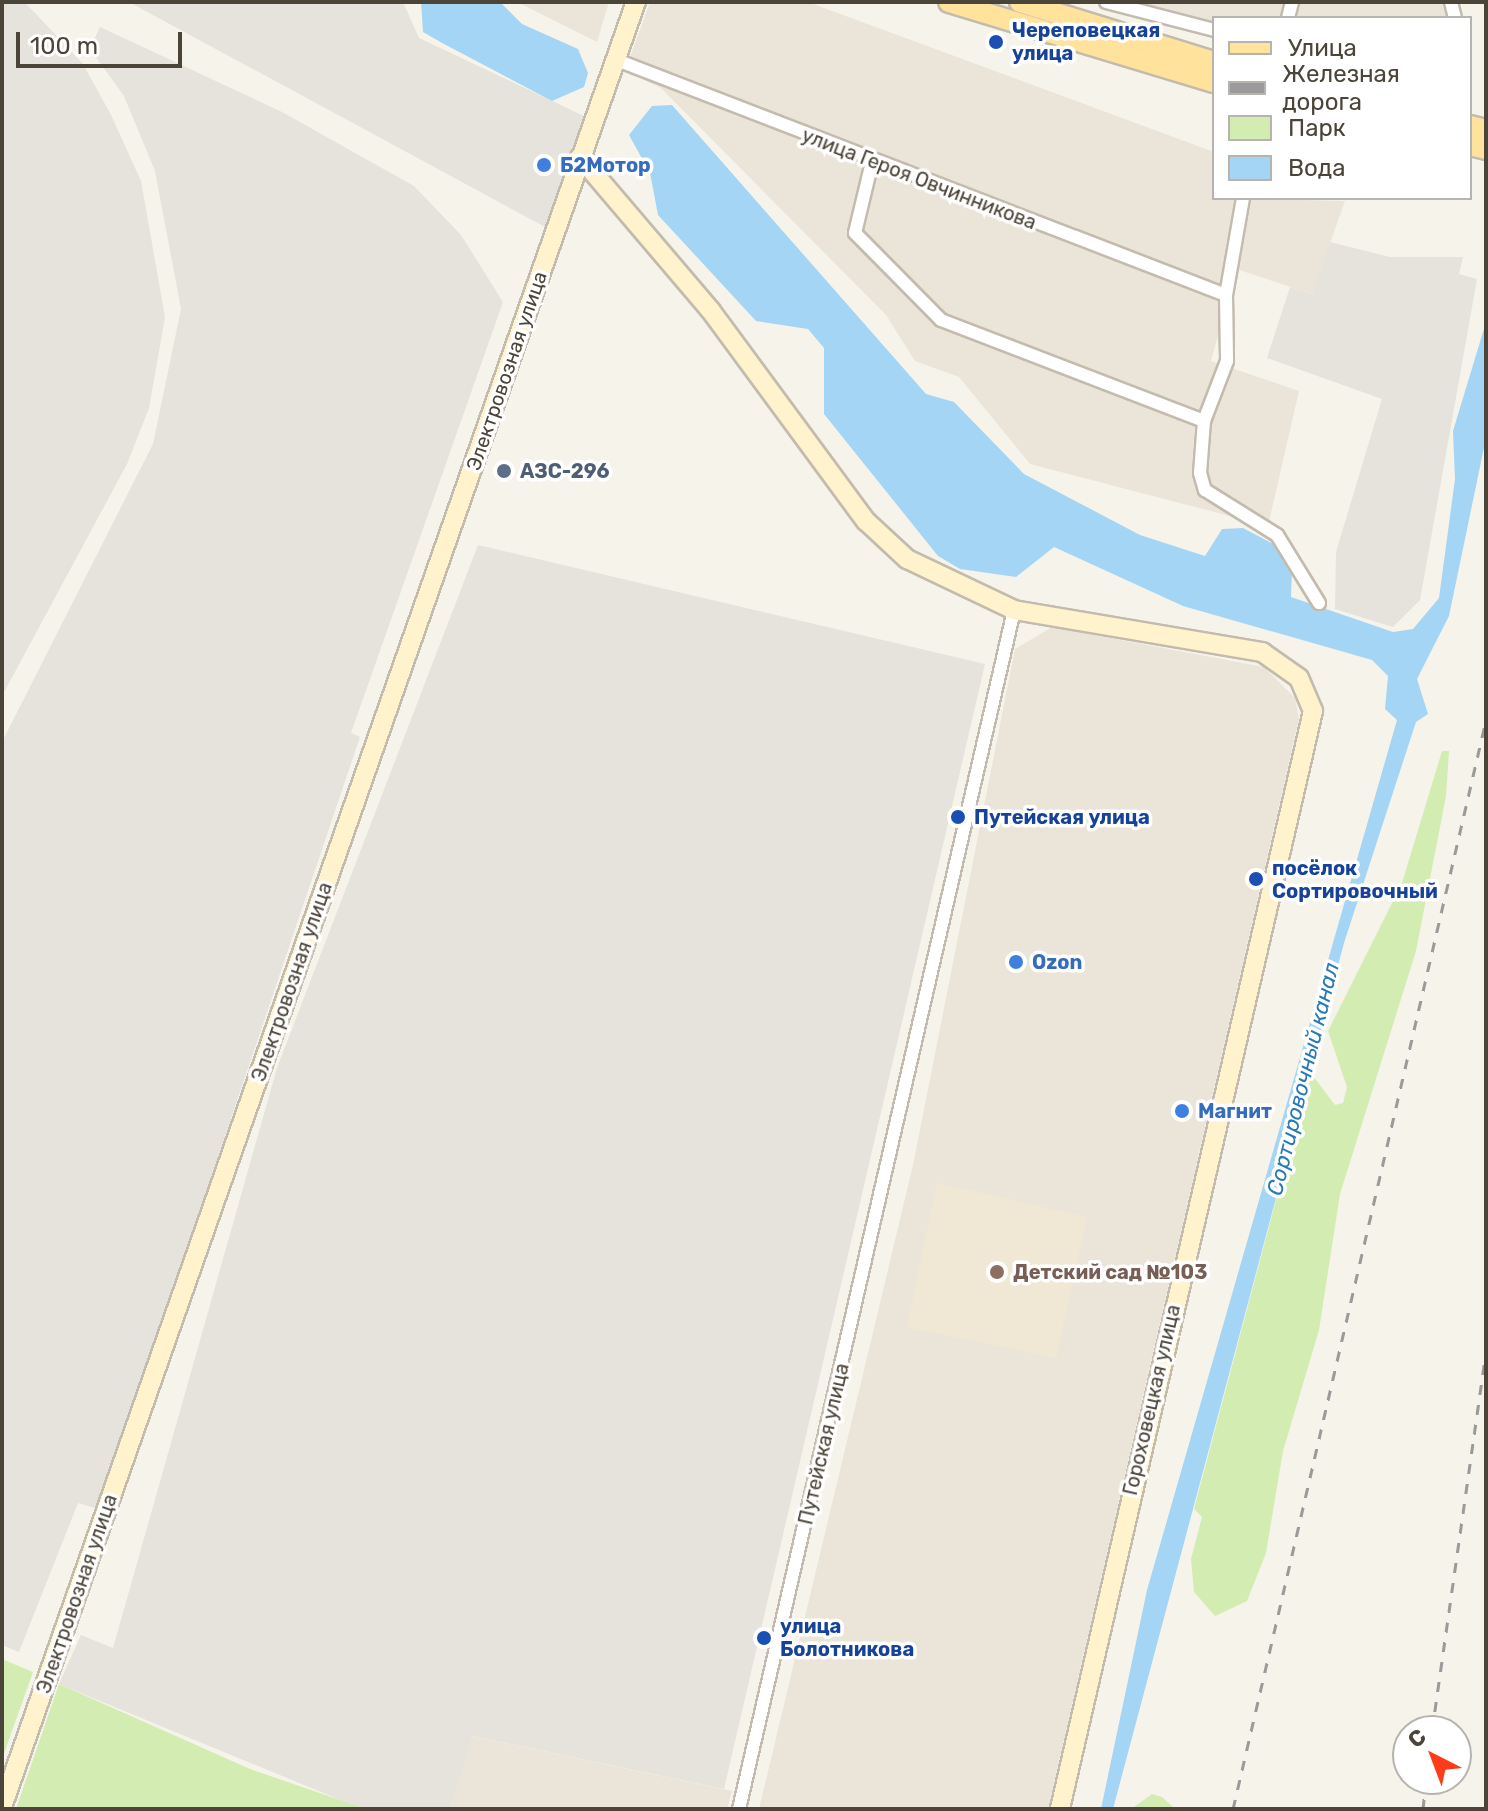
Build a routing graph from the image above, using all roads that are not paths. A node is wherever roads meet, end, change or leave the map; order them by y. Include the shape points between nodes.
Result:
1 (636, 2) edge
2 (949, 2) edge
3 (1020, 2) edge
4 (1106, 2) edge
5 (1212, 29) edge
6 (614, 59) junction
7 (1212, 61) edge
8 (1212, 81) edge
9 (580, 157) junction
10 (872, 162) junction
11 (1243, 200) edge
12 (1226, 295) junction
13 (1204, 421) junction
14 (1319, 603) dead end
15 (1014, 610) junction
16 (2, 1807) edge
17 (739, 1809) edge
18 (1060, 1809) edge

1 - 6 street, Электровозная улица
2 - 8 main road
3 - 7 main road
4 - 5 street
6 - 9 street, Электровозная улица
6 - 10 street, улица Героя Овчинникова
9 - 15 street via 711,311 866,521 925,571
9 - 16 street, Электровозная улица
10 - 12 street, улица Героя Овчинникова
10 - 13 street via 855,233 941,320
11 - 12 street
12 - 13 street via 1227,361
13 - 14 street via 1205,490 1277,535
15 - 17 street, Путейская улица
15 - 18 street, Гороховецкая улица via 1262,652 1299,678 1313,711

